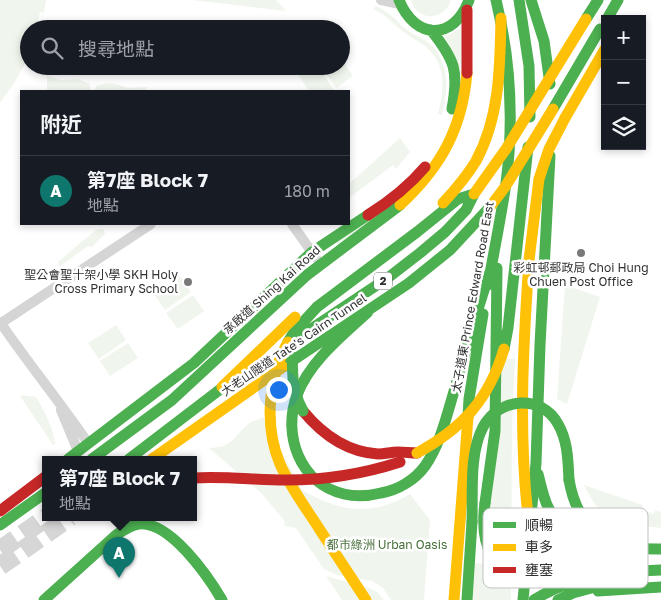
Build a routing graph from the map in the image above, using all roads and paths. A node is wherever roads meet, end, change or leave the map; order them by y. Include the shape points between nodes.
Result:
1 (381, 0) edge
2 (496, 0) edge
3 (519, 0) edge
4 (531, 0) edge
5 (598, 0) edge
6 (618, 0) edge
7 (628, 0) edge
8 (399, 2) edge
9 (468, 5) edge
10 (609, 15) edge
11 (622, 15) edge
12 (501, 18) junction
13 (601, 29) edge
14 (431, 30) junction
15 (601, 55) edge
16 (474, 194) junction
17 (149, 225) edge
18 (293, 225) edge
19 (496, 236) junction
20 (386, 240) dead end
21 (312, 252) junction
22 (320, 264) junction
23 (490, 272) junction
24 (327, 292) junction
25 (368, 312) junction
26 (0, 322) edge
27 (222, 387) junction
28 (58, 404) junction
29 (88, 443) junction
30 (417, 453) junction
31 (80, 455) edge
32 (99, 456) edge
33 (101, 456) edge
34 (133, 456) edge
35 (156, 456) edge
36 (536, 464) junction
37 (197, 478) edge
38 (42, 479) edge
39 (42, 495) edge
40 (485, 508) edge
41 (526, 508) edge
42 (531, 508) edge
43 (549, 508) edge
44 (576, 508) edge
45 (0, 512) edge
46 (123, 521) edge
47 (140, 521) edge
48 (144, 521) edge
49 (0, 525) edge
50 (127, 528) junction
51 (648, 545) edge
52 (660, 552) edge
53 (661, 570) edge
54 (648, 571) edge
55 (661, 582) edge
56 (648, 583) edge
57 (661, 587) edge
58 (552, 588) edge
59 (592, 588) edge
60 (594, 588) edge
61 (644, 588) edge
62 (648, 588) edge
63 (609, 590) junction
64 (467, 598) edge
65 (44, 600) edge
66 (222, 600) edge
67 (366, 600) edge
68 (454, 600) edge
69 (534, 600) edge
70 (558, 600) edge
71 (567, 600) edge

1 - 8 street
2 - 12 main road, 太子道東 Prince Edward Road East
3 - 30 main road, bridge via 530,84 528,144 508,328 500,364 482,400 461,424 442,440
4 - 36 main road via 548,60 551,108
5 - 16 main road, 大老山隧道 Tate's Cairn Tunnel / 2, bridge via 521,127
6 - 10 main road, 大老山隧道 Tate's Cairn Tunnel / 2
7 - 11 main road
8 - 14 main road via 411,22
9 - 14 main road via 462,18 448,28
9 - 22 main road, 承啟道 Shing Kai Road via 466,85 458,120 445,152 410,199
12 - 19 main road, 太子道東 Prince Edward Road East via 508,58 512,117
12 - 20 main road via 498,96 484,144 465,179 441,204
13 - 25 main road, 大老山隧道 Tate's Cairn Tunnel / 2, bridge via 490,207 435,263
14 - 21 main road, 承啟道 Shing Kai Road via 446,49 455,69 453,103 440,144 419,175 402,191
15 - 41 main road, bridge via 549,149 539,179 529,260 521,391
16 - 24 main road via 458,199 411,237
16 - 27 main road, 大老山隧道 Tate's Cairn Tunnel / 2 via 466,210 420,254
17 - 26 street
18 - 21 street
19 - 23 main road, 太子道東 Prince Edward Road East
19 - 40 main road, bridge via 495,431
21 - 22 street
21 - 29 main road, 承啟道 Shing Kai Road via 194,363
22 - 33 main road, 承啟道 Shing Kai Road via 181,392
23 - 25 main road via 444,424 425,464 397,489 351,497 312,478 299,460 291,423 297,396 310,373
23 - 68 main road, 太子道東 Prince Edward Road East via 470,399
24 - 27 main road
24 - 30 main road, bridge via 297,341 293,354 292,380 301,407 322,432 349,448 377,454
24 - 67 main road via 299,324 282,353 272,388 272,430 280,463 298,497
25 - 35 main road, 大老山隧道 Tate's Cairn Tunnel / 2 via 244,393
26 - 28 street
27 - 34 main road, 2
28 - 29 street
28 - 31 street
29 - 31 main road, 承啟道 Shing Kai Road
29 - 32 main road
30 - 37 main road, bridge via 380,469 336,478
36 - 42 main road
36 - 43 main road
38 - 45 main road
39 - 49 main road
44 - 64 main road, bridge via 565,440 554,417 535,404 524,401 498,409 482,429 478,444
46 - 50 main road
47 - 50 main road
48 - 66 main road via 173,538
50 - 65 main road
51 - 52 main road, bridge
53 - 54 main road, bridge
55 - 56 main road, bridge
57 - 62 main road
58 - 69 main road, bridge
59 - 70 main road, bridge
60 - 63 main road
61 - 63 main road
63 - 71 main road

